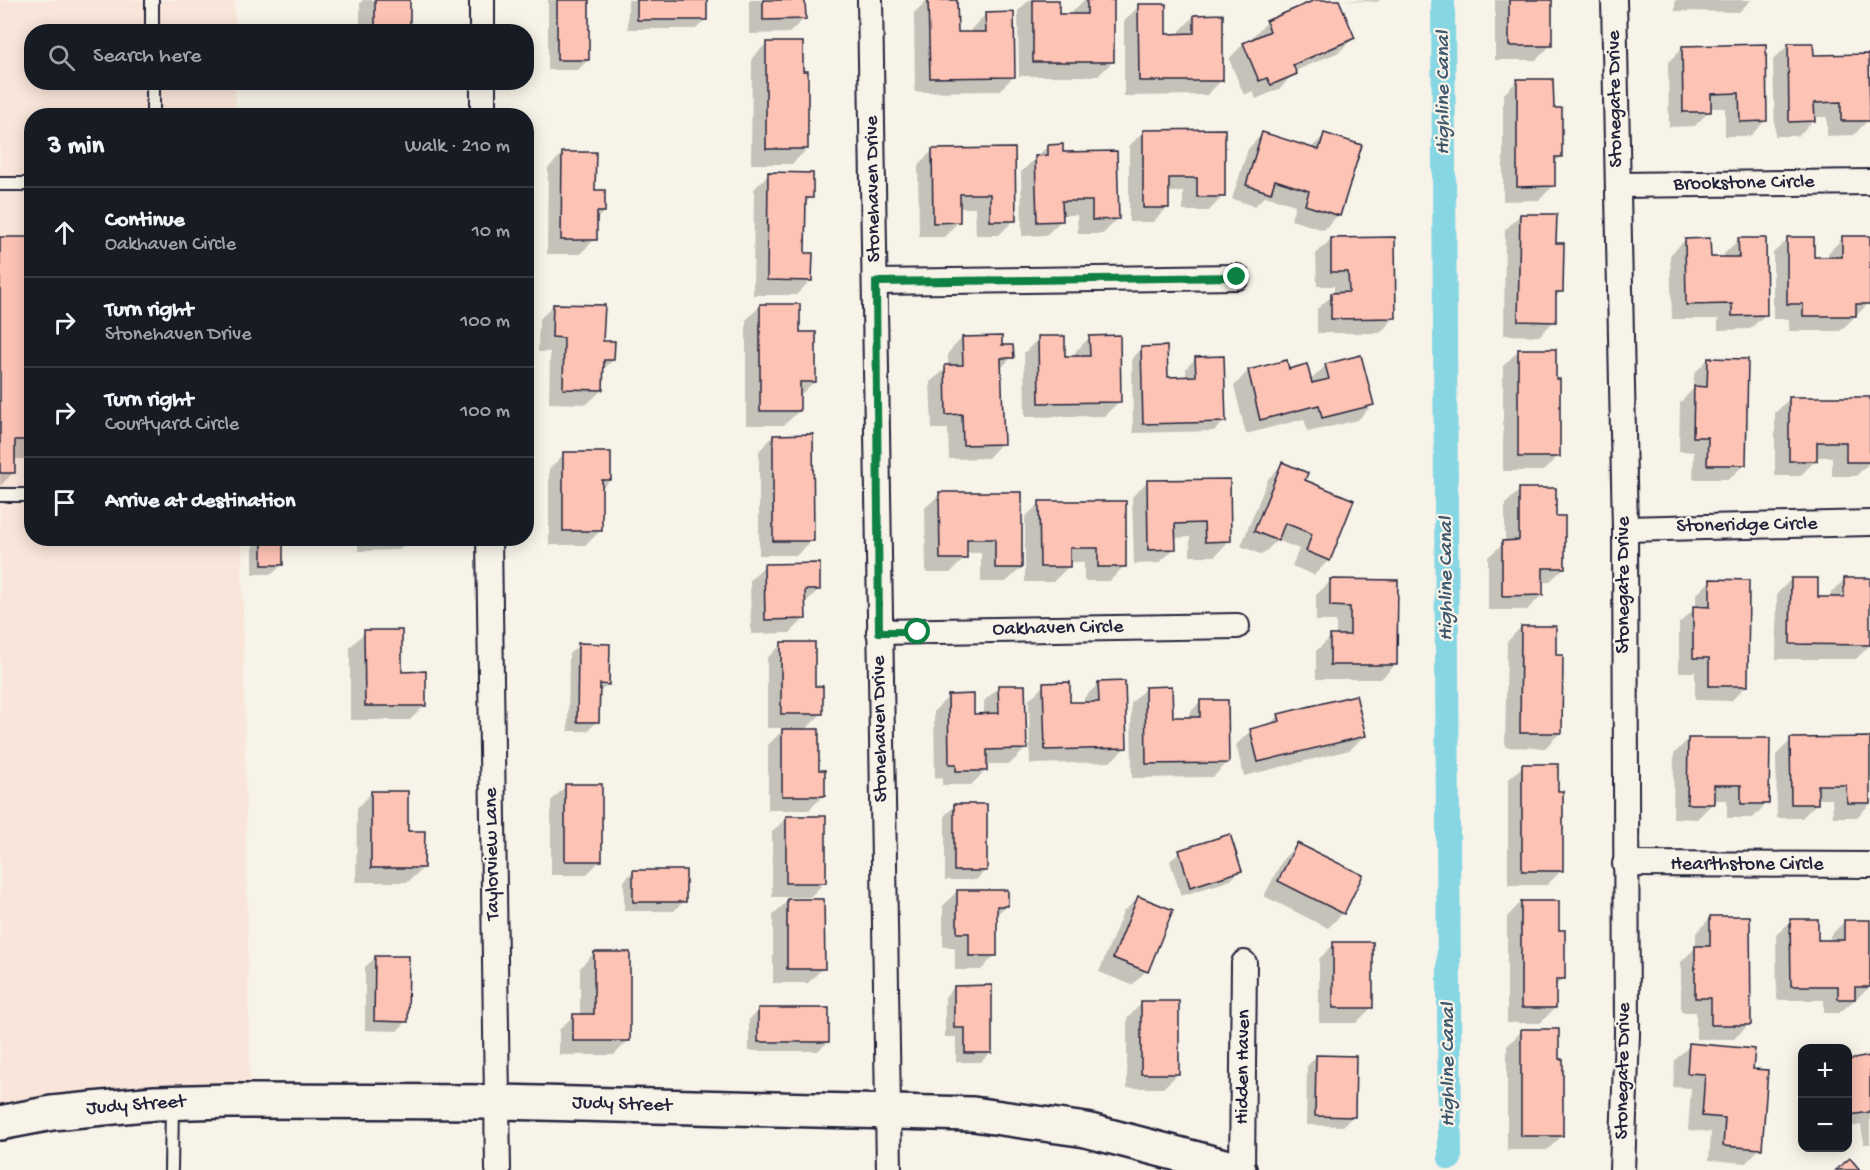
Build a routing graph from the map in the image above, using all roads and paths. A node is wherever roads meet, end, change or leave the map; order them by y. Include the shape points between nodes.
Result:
1 (152, 0) edge
2 (482, 0) edge
3 (870, 0) edge
4 (1614, 0) edge
5 (152, 24) edge
6 (482, 24) edge
7 (153, 90) edge
8 (483, 90) edge
9 (153, 108) edge
10 (483, 108) edge
11 (1870, 182) edge
12 (0, 184) edge
13 (24, 184) edge
14 (1618, 185) junction
15 (1237, 277) dead end
16 (876, 282) junction
17 (0, 495) edge
18 (24, 495) edge
19 (1870, 523) edge
20 (1625, 529) junction
21 (489, 546) edge
22 (1237, 626) dead end
23 (879, 632) junction
24 (1625, 864) junction
25 (1870, 865) edge
26 (1244, 963) dead end
27 (172, 1102) junction
28 (497, 1102) junction
29 (888, 1112) junction
30 (0, 1123) edge
31 (171, 1170) edge
32 (498, 1170) edge
33 (889, 1170) edge
34 (1240, 1170) edge
35 (1622, 1170) edge

1 - 5 lane
2 - 6 street
3 - 16 street, Stonehaven Drive
4 - 14 street, Stonegate Drive
7 - 9 lane
8 - 10 street
11 - 14 street, Brookstone Circle
12 - 13 lane
14 - 20 street, Stonegate Drive
15 - 16 street
16 - 23 street, Stonehaven Drive
17 - 18 lane
19 - 20 street, Stoneridge Circle
20 - 24 street, Stonegate Drive
21 - 28 street, Taylorview Lane
22 - 23 street, Oakhaven Circle
23 - 29 street, Stonehaven Drive
24 - 25 street, Hearthstone Circle
24 - 35 street, Stonegate Drive via 1627,1034
26 - 34 street, Hidden Haven
27 - 28 street, Judy Street
27 - 30 street, Judy Street via 52,1113
27 - 31 lane
28 - 29 street, Judy Street
28 - 32 street, Taylorview Lane
29 - 33 street, Stonehaven Drive
29 - 34 street, Judy Street via 973,1114 1086,1130

